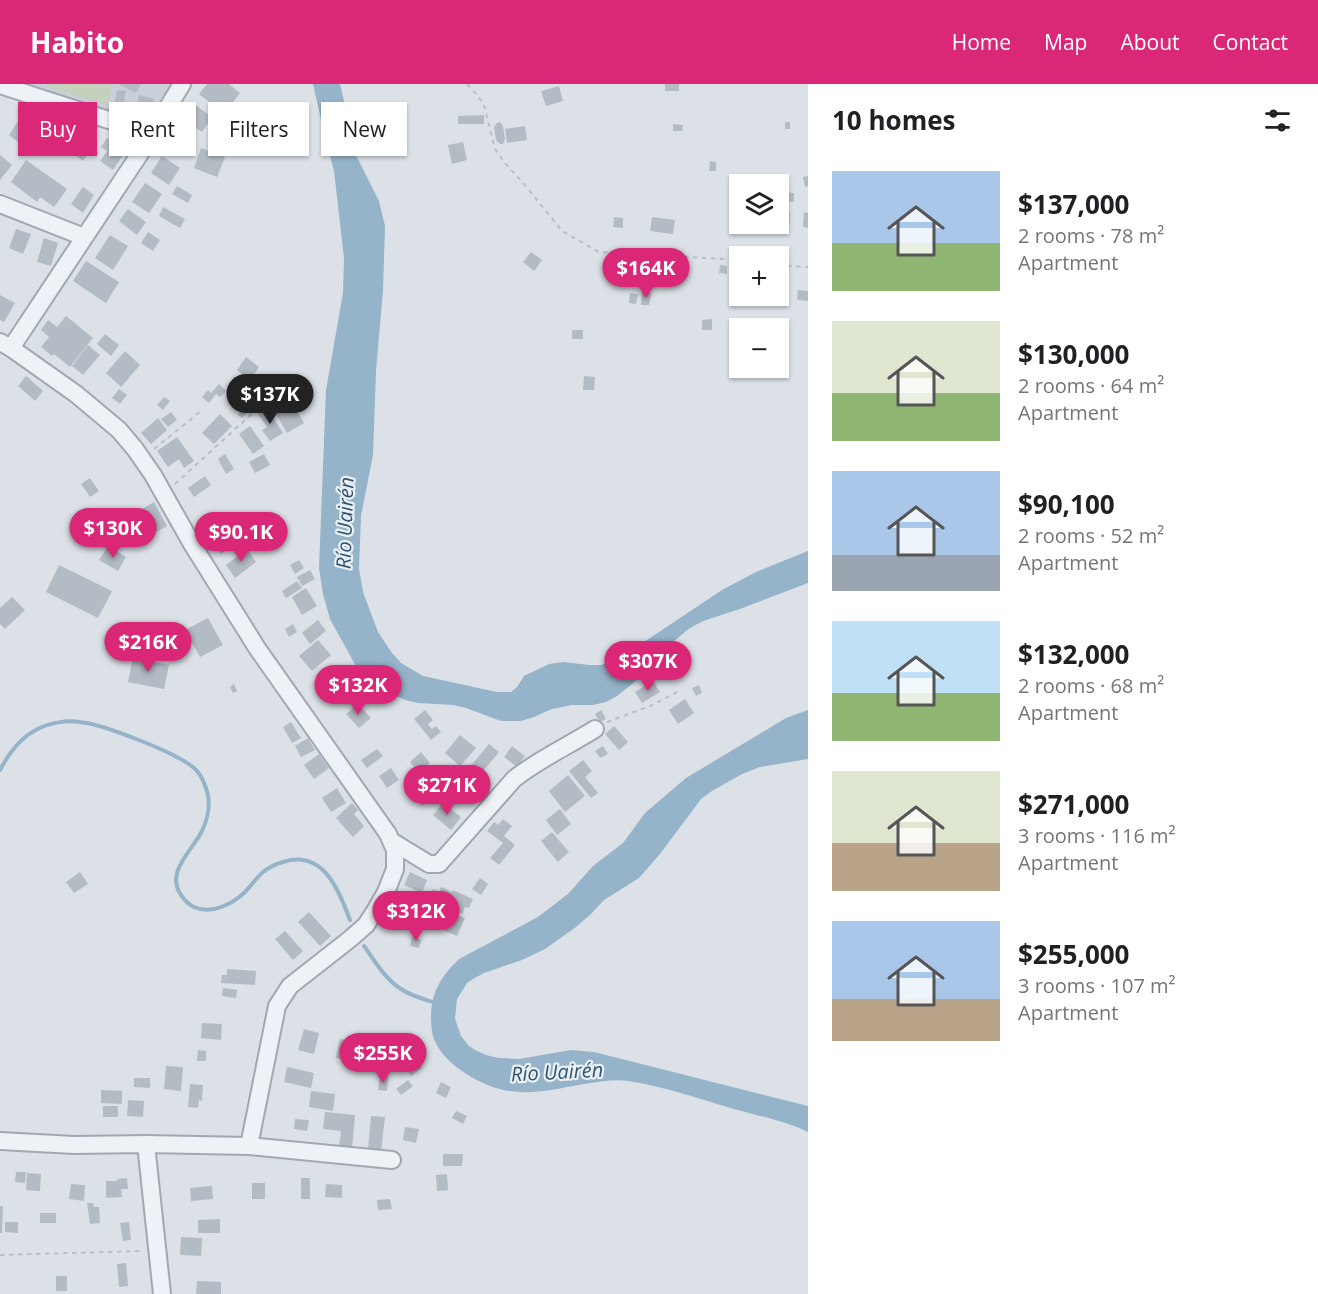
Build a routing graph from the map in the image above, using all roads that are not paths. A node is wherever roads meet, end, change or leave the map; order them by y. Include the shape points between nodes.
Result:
1 (182, 84) edge
2 (0, 85) edge
3 (171, 102) edge
4 (109, 120) edge
5 (137, 156) edge
6 (0, 204) edge
7 (84, 237) junction
8 (5, 345) edge
9 (595, 729) road end
10 (393, 842) junction
11 (0, 1141) edge
12 (146, 1144) junction
13 (249, 1146) junction
14 (392, 1160) dead end
15 (162, 1294) edge

1 - 3 street
2 - 4 street
5 - 7 street
6 - 7 street
7 - 8 street
8 - 10 street via 102,415 142,459 257,648
9 - 10 street via 514,779 439,864 429,864
10 - 13 street via 396,860 391,881 366,925 290,986 277,1006
11 - 12 street
12 - 13 street
12 - 15 street
13 - 14 street

